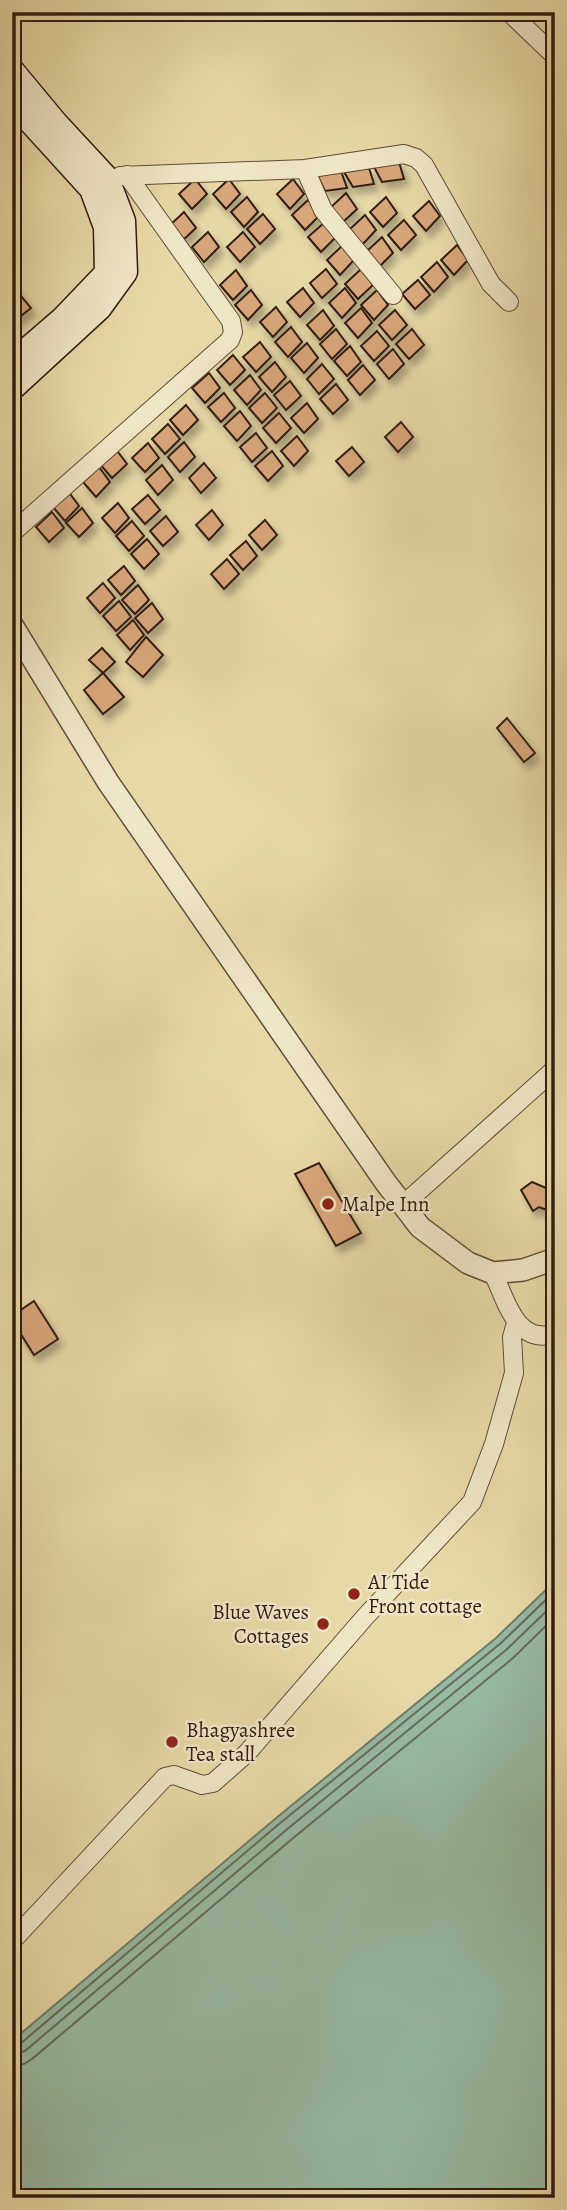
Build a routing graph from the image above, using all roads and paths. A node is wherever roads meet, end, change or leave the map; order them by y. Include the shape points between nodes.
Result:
1 (509, 12) edge
2 (555, 56) edge
3 (12, 71) edge
4 (12, 101) edge
5 (304, 169) junction
6 (117, 177) junction
7 (393, 295) dead end
8 (509, 302) dead end
9 (12, 363) edge
10 (12, 388) edge
11 (12, 533) edge
12 (12, 625) edge
13 (555, 1069) edge
14 (403, 1205) junction
15 (552, 1262) edge
16 (523, 1270) junction
17 (493, 1273) junction
18 (508, 1302) junction
19 (516, 1323) junction
20 (555, 1334) edge
21 (12, 1941) edge

1 - 2 street
3 - 6 main road via 56,124
4 - 9 main road via 92,189 106,227 107,273
5 - 6 street
5 - 7 street via 323,210
5 - 8 street via 404,154 416,158 491,284
6 - 10 main road via 125,272 99,308
6 - 11 street via 231,321 233,332 230,340
12 - 14 street via 108,782
13 - 14 street
14 - 17 street via 420,1227 468,1263
15 - 16 street
16 - 17 street
16 - 18 street via 514,1279
17 - 18 street
18 - 19 street
19 - 20 street via 536,1335
19 - 21 street via 514,1373 472,1502 247,1753 213,1783 165,1777

